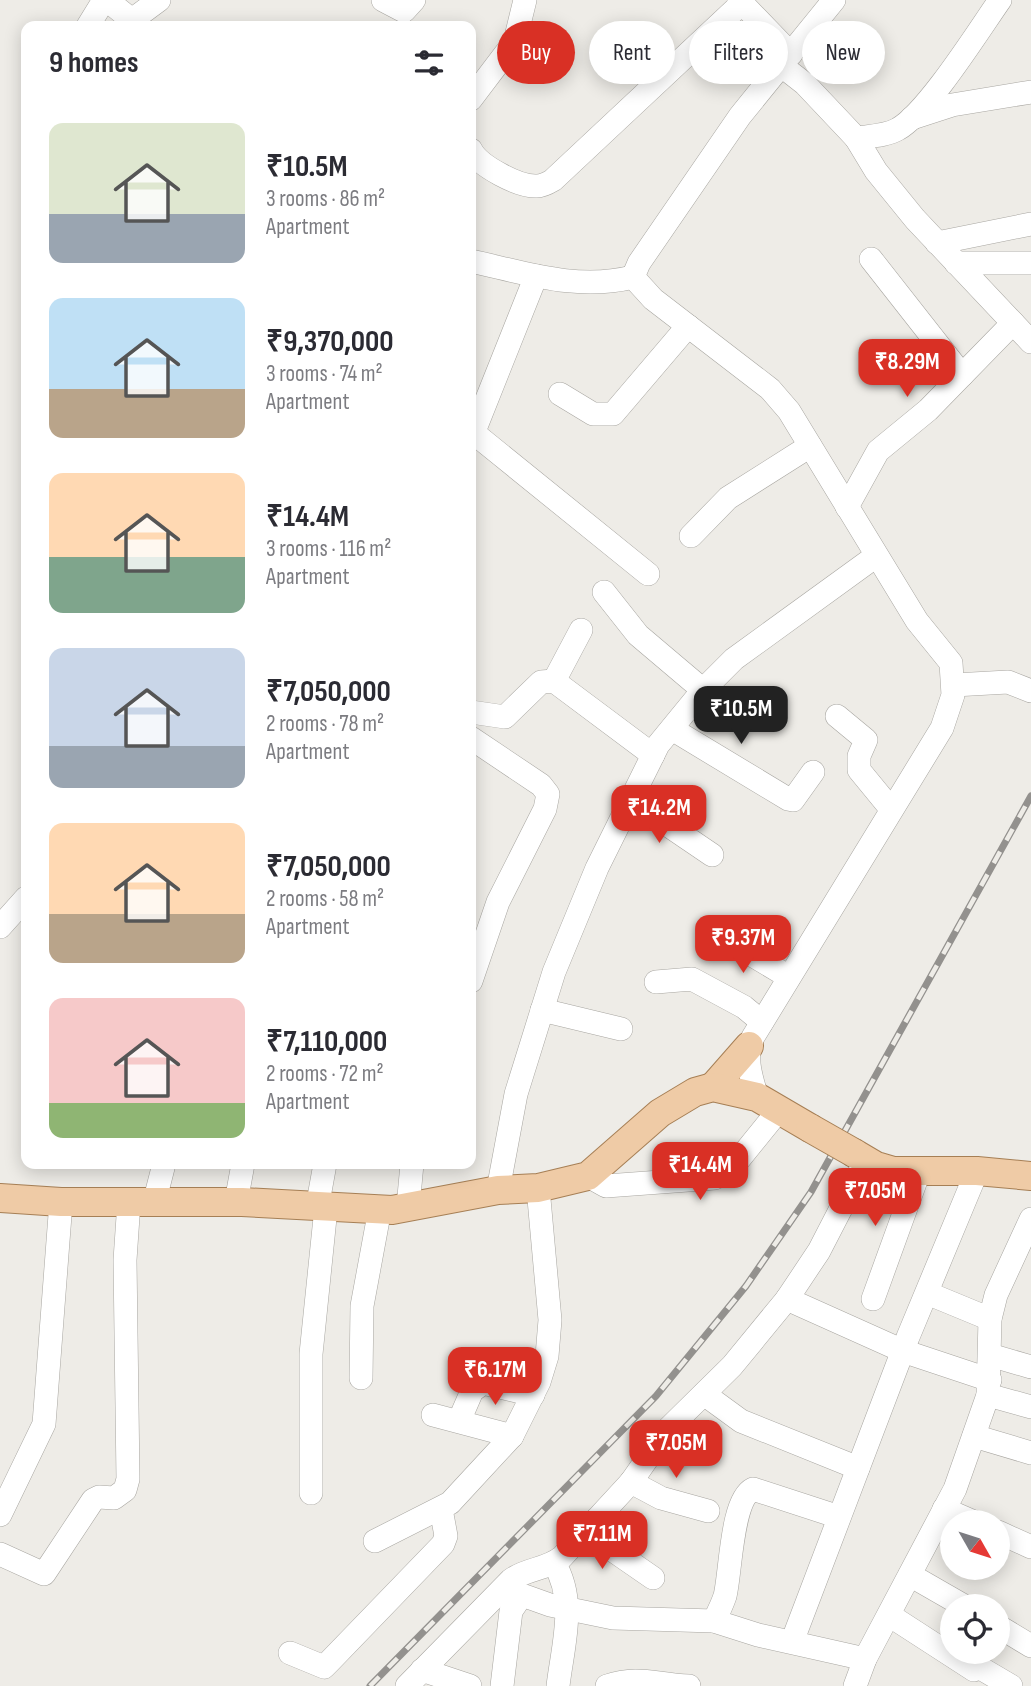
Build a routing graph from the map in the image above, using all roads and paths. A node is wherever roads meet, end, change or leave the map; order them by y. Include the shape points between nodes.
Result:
1 (106, 0) edge
2 (159, 0) edge
3 (383, 0) edge
4 (414, 0) edge
5 (525, 0) edge
6 (834, 0) edge
7 (1000, 0) edge
8 (741, 2) edge
9 (91, 21) edge
10 (133, 21) edge
11 (138, 21) edge
12 (756, 21) edge
13 (788, 58) edge
14 (788, 63) edge
15 (767, 84) edge
16 (476, 92) edge
17 (1031, 92) edge
18 (912, 118) junction
19 (856, 138) junction
20 (476, 158) edge
21 (1031, 224) edge
22 (937, 243) junction
23 (871, 259) dead end
24 (476, 262) edge
25 (956, 263) junction
26 (1031, 263) edge
27 (537, 276) junction
28 (633, 277) junction
29 (688, 326) junction
30 (1024, 329) edge
31 (962, 375) junction
32 (561, 394) dead end
33 (476, 428) edge
34 (476, 438) edge
35 (810, 446) junction
36 (847, 507) junction
37 (691, 537) dead end
38 (876, 556) junction
39 (648, 574) dead end
40 (604, 592) dead end
41 (581, 630) dead end
42 (554, 681) junction
43 (954, 685) junction
44 (703, 690) junction
45 (1031, 691) edge
46 (476, 713) edge
47 (837, 716) dead end
48 (672, 729) junction
49 (476, 741) edge
50 (653, 755) junction
51 (813, 772) dead end
52 (631, 800) junction
53 (891, 809) junction
54 (712, 855) dead end
55 (21, 904) edge
56 (0, 927) edge
57 (712, 939) dead end
58 (476, 961) edge
59 (789, 977) junction
60 (656, 982) dead end
61 (542, 1010) junction
62 (621, 1029) dead end
63 (755, 1034) junction
64 (713, 1087) junction
65 (768, 1103) junction
66 (860, 1156) junction
67 (161, 1169) edge
68 (242, 1169) edge
69 (325, 1169) edge
70 (412, 1169) edge
71 (977, 1171) junction
72 (919, 1172) junction
73 (588, 1176) junction
74 (1031, 1177) edge
75 (538, 1188) junction
76 (498, 1190) junction
77 (0, 1198) edge
78 (61, 1202) junction
79 (236, 1202) junction
80 (141, 1203) junction
81 (408, 1207) junction
82 (321, 1208) junction
83 (380, 1209) junction
84 (1031, 1219) edge
85 (927, 1293) junction
86 (787, 1299) junction
87 (873, 1299) dead end
88 (990, 1319) junction
89 (903, 1351) junction
90 (990, 1354) junction
91 (1031, 1367) edge
92 (361, 1378) dead end
93 (989, 1388) junction
94 (705, 1394) junction
95 (533, 1395) junction
96 (1031, 1407) edge
97 (433, 1415) dead end
98 (459, 1422) junction
99 (512, 1436) junction
100 (974, 1436) junction
101 (1031, 1453) edge
102 (858, 1468) junction
103 (631, 1482) junction
104 (311, 1493) dead end
105 (441, 1509) junction
106 (944, 1509) joint
107 (708, 1511) dead end
108 (0, 1515) edge
109 (839, 1517) junction
110 (596, 1520) junction
111 (1010, 1537) edge
112 (375, 1541) dead end
113 (1031, 1547) edge
114 (0, 1554) edge
115 (554, 1563) junction
116 (910, 1575) junction
117 (653, 1578) dead end
118 (943, 1594) edge
119 (568, 1609) junction
120 (889, 1615) junction
121 (714, 1621) junction
122 (1010, 1633) edge
123 (792, 1642) junction
124 (1031, 1646) edge
125 (290, 1653) dead end
126 (865, 1658) junction
127 (415, 1678) edge
128 (470, 1686) edge
129 (502, 1686) edge
130 (558, 1686) edge
131 (607, 1686) edge
132 (689, 1686) edge
133 (855, 1686) edge
134 (1011, 1686) edge

1 - 9 street
1 - 10 street
2 - 11 street
3 - 4 street via 404,11
5 - 16 street via 515,41
6 - 13 street
7 - 18 street
8 - 12 street
8 - 20 street via 553,180 541,187 529,185 480,164
14 - 19 street
15 - 28 street via 711,155
17 - 18 street via 952,105
18 - 19 street via 889,133
19 - 22 street via 876,171
21 - 22 street
22 - 25 street
23 - 31 street
24 - 27 street
25 - 26 street
25 - 30 street
27 - 28 street via 603,284
27 - 33 street
28 - 29 street
29 - 32 street via 613,414 593,414
29 - 35 street via 770,389
30 - 31 street
31 - 36 street via 878,451
34 - 39 street
35 - 36 street
35 - 37 street via 728,498
36 - 38 street
38 - 43 street via 917,621 947,656
38 - 44 street via 734,659
40 - 44 street via 638,635
41 - 42 street
42 - 46 street via 541,682 505,717
42 - 50 street
43 - 45 street via 1007,682
43 - 53 street via 942,728
44 - 48 street
47 - 53 street via 866,740 859,770
48 - 50 street
48 - 51 street via 788,799 798,797
49 - 58 street via 548,794
50 - 52 street
52 - 54 street
52 - 61 street via 597,868
53 - 59 street
55 - 56 street
57 - 59 street via 742,949
59 - 63 street
60 - 63 street via 692,979 744,1007
61 - 62 street
61 - 76 street via 516,1094
63 - 64 main road
63 - 65 street via 750,1074
64 - 65 main road
64 - 73 main road via 695,1091 660,1113
65 - 66 main road, bridge
65 - 73 street via 732,1168 715,1178 612,1186
66 - 72 main road via 893,1171
66 - 86 street via 819,1251
67 - 80 street
68 - 79 street
69 - 82 street
70 - 81 street
71 - 72 main road
71 - 74 main road
71 - 85 street
72 - 87 street
73 - 75 main road
75 - 76 main road
75 - 95 street via 550,1330 545,1365
76 - 81 main road
77 - 78 main road
78 - 80 main road
78 - 108 street via 44,1424
79 - 80 main road
79 - 82 main road
80 - 114 street via 125,1260 125,1490 114,1498 93,1500 44,1574
81 - 83 main road
82 - 83 main road
82 - 104 street via 311,1354
83 - 92 street via 362,1306
84 - 88 street via 1002,1280
85 - 88 street
85 - 89 street
86 - 89 street
86 - 94 street
88 - 90 street
89 - 93 street
89 - 102 street
90 - 91 street
90 - 93 street
93 - 96 street
93 - 100 street
94 - 102 street via 741,1421
94 - 103 street via 668,1429
95 - 98 street via 483,1383 472,1391
95 - 99 street
97 - 98 street
98 - 99 street
99 - 105 street
100 - 101 street
100 - 106 street
102 - 109 street
103 - 107 street via 661,1498
103 - 110 street
105 - 112 street
105 - 125 street via 443,1544 324,1667
106 - 116 street
109 - 121 street via 753,1489 747,1492 724,1597
109 - 123 street
110 - 115 street
110 - 117 street via 611,1549
111 - 113 street
115 - 119 street via 567,1589
115 - 127 street via 510,1580
116 - 118 street
116 - 120 street
119 - 121 street via 613,1618
119 - 129 street via 522,1595 516,1601
119 - 130 street
120 - 126 street
120 - 134 street via 974,1670 976,1666
121 - 123 street
122 - 124 street
123 - 126 street
126 - 133 street
127 - 128 street
131 - 132 street via 637,1678

